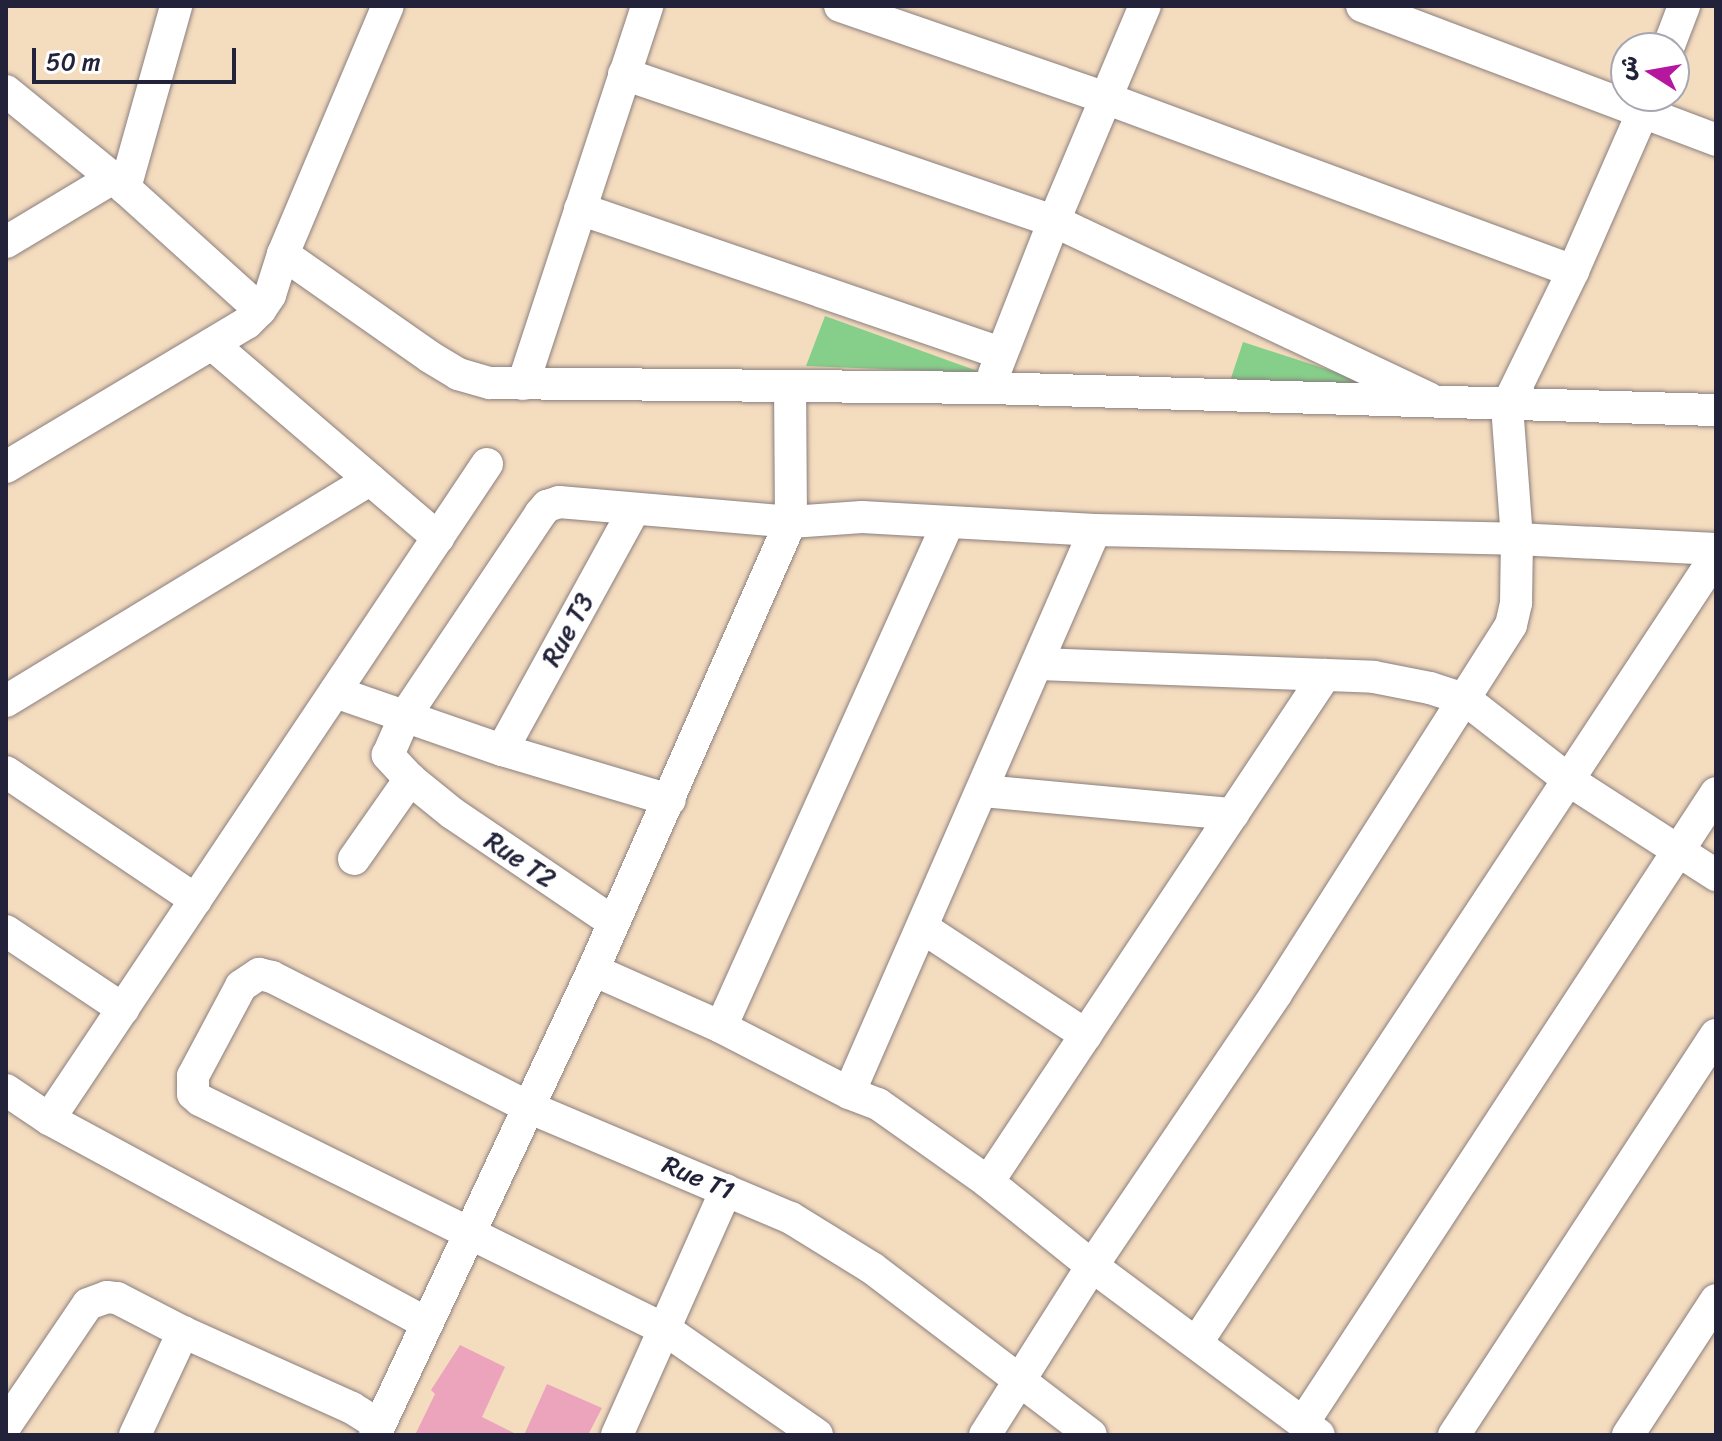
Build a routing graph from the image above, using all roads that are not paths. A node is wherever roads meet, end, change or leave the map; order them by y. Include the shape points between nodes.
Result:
1 (176, 6) edge
2 (388, 6) edge
3 (647, 6) edge
4 (840, 6) edge
5 (1145, 6) edge
6 (1362, 6) edge
7 (1684, 6) edge
8 (1674, 32) edge
9 (624, 74) junction
10 (6, 91) edge
11 (1610, 92) edge
12 (1105, 98) junction
13 (1643, 112) edge
14 (1660, 112) edge
15 (1716, 140) edge
16 (119, 183) junction
17 (580, 209) junction
18 (1054, 221) junction
19 (6, 242) edge
20 (283, 254) junction
21 (1573, 271) junction
22 (260, 310) junction
23 (212, 344) junction
24 (1000, 353) junction
25 (523, 384) junction
26 (790, 387) junction
27 (990, 388) junction
28 (1441, 404) junction
29 (1507, 406) junction
30 (1716, 410) edge
31 (487, 464) dead end
32 (6, 467) edge
33 (370, 480) junction
34 (634, 510) junction
35 (791, 522) junction
36 (948, 523) junction
37 (1095, 530) junction
38 (438, 538) junction
39 (1517, 539) junction
40 (1716, 549) edge
41 (1716, 556) edge
42 (1039, 664) junction
43 (1325, 675) junction
44 (335, 692) junction
45 (1466, 700) junction
46 (6, 701) edge
47 (405, 716) junction
48 (502, 750) junction
49 (6, 772) edge
50 (1570, 781) junction
51 (420, 786) junction
52 (983, 791) junction
53 (1716, 793) edge
54 (670, 800) junction
55 (1233, 814) junction
56 (1677, 851) junction
57 (354, 859) dead end
58 (1716, 875) edge
59 (196, 900) junction
60 (613, 922) junction
61 (923, 928) junction
62 (6, 931) edge
63 (593, 970) junction
64 (123, 1009) junction
65 (721, 1027) junction
66 (1086, 1035) junction
67 (1716, 1035) edge
68 (849, 1093) junction
69 (8, 1095) edge
70 (528, 1107) junction
71 (49, 1119) junction
72 (988, 1182) junction
73 (726, 1190) junction
74 (469, 1235) junction
75 (1092, 1266) junction
76 (1716, 1300) edge
77 (427, 1323) junction
78 (666, 1330) junction
79 (183, 1332) junction
80 (1197, 1342) junction
81 (1021, 1381) junction
82 (6, 1425) edge
83 (1311, 1429) edge
84 (377, 1430) edge
85 (135, 1435) edge
86 (617, 1435) edge
87 (817, 1435) edge
88 (985, 1435) edge
89 (1091, 1435) edge
90 (1454, 1435) edge
91 (1628, 1435) edge

1 - 16 street
2 - 20 street
3 - 9 street
4 - 12 street
5 - 12 street
6 - 11 street
7 - 8 street
9 - 17 street
9 - 18 street
10 - 16 street
12 - 18 street
12 - 21 street
13 - 21 street
14 - 15 street
16 - 19 street
16 - 22 street
17 - 24 street
17 - 25 street
18 - 24 street
18 - 28 street
20 - 22 street
20 - 25 street via 458,374 490,383
21 - 29 street
22 - 23 street
23 - 32 street
23 - 33 street
24 - 27 street
25 - 26 street
26 - 27 street
26 - 35 street
27 - 28 street
28 - 29 street
29 - 30 street
29 - 39 street
31 - 38 street
33 - 38 street
33 - 46 street
34 - 35 street
34 - 47 street via 559,502 547,506
34 - 48 street, Rue T3
35 - 36 street via 862,517
35 - 54 street
36 - 37 street
36 - 65 street
37 - 39 street
37 - 42 street
38 - 44 street
39 - 40 street
39 - 45 street via 1511,625
41 - 50 street
42 - 43 street
42 - 52 street
43 - 45 street via 1402,681
43 - 55 street
44 - 47 street
44 - 59 street
45 - 50 street
45 - 75 street
47 - 48 street
47 - 51 street, Rue T2 via 388,755
48 - 54 street
49 - 59 street
50 - 56 street
50 - 80 street
51 - 57 street
51 - 60 street, Rue T2
52 - 55 street
52 - 61 street
53 - 56 street
54 - 60 street
55 - 66 street
56 - 58 street
56 - 83 street
59 - 64 street
60 - 63 street
61 - 66 street
61 - 68 street
62 - 64 street
63 - 65 street
63 - 70 street
64 - 71 street
65 - 68 street
66 - 72 street
67 - 90 street
68 - 72 street via 878,1104
69 - 71 street
70 - 73 street, Rue T1
70 - 74 street
70 - 74 street, Rue T1 via 259,974 241,986 193,1076 193,1094 207,1105
71 - 77 street
72 - 75 street
73 - 78 street
73 - 81 street, Rue T1 via 831,1241
74 - 77 street
74 - 78 street
75 - 80 street
75 - 81 street
76 - 91 street
77 - 84 street
78 - 86 street
78 - 87 street
79 - 82 street via 117,1298 97,1299 88,1304
79 - 84 street via 352,1408
79 - 85 street
80 - 83 street
81 - 88 street
81 - 89 street, Rue T1

